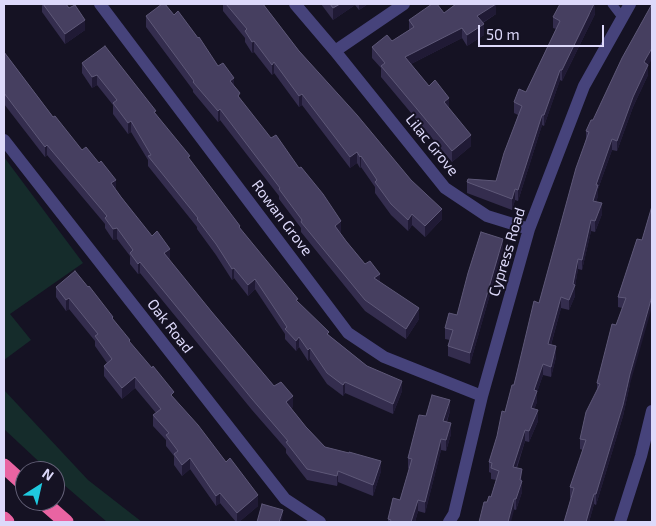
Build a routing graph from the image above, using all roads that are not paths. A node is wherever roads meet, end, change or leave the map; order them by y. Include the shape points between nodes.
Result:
1 (100, 4) edge
2 (295, 4) edge
3 (404, 4) edge
4 (612, 4) edge
5 (630, 4) edge
6 (622, 17) junction
7 (335, 50) junction
8 (4, 140) edge
9 (529, 230) junction
10 (482, 396) junction
11 (652, 411) edge
12 (646, 458) edge
13 (4, 466) edge
14 (15, 476) edge
15 (53, 511) edge
16 (4, 519) edge
17 (7, 522) edge
18 (66, 522) edge
19 (320, 522) edge
20 (449, 522) edge
21 (620, 522) edge

1 - 10 street, Rowan Grove via 348,333 384,358
2 - 7 street, Lilac Grove
3 - 7 street
4 - 6 lane
5 - 6 street, Cypress Road
6 - 9 street, Cypress Road via 584,86
7 - 9 street, Lilac Grove via 445,188 487,216
8 - 19 street, Oak Road via 285,499
9 - 10 street, Cypress Road
10 - 20 street, Cypress Road via 454,514
11 - 12 street
12 - 21 street
13 - 14 highway
15 - 18 highway
16 - 17 highway

